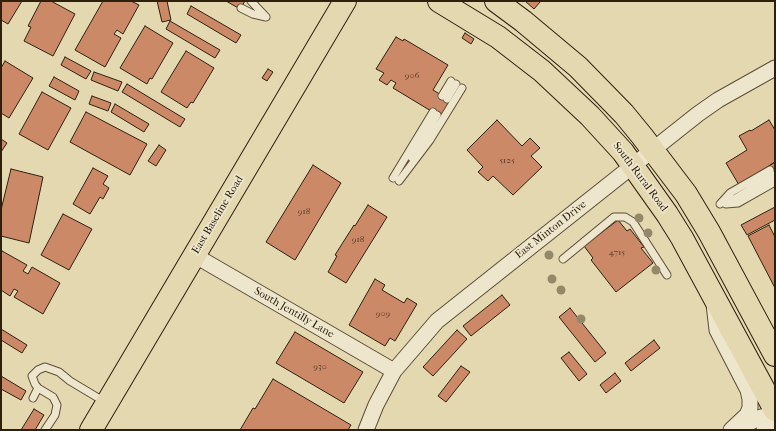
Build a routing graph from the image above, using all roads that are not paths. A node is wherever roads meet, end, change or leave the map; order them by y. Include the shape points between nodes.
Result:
1 (251, 1) edge
2 (346, 1) edge
3 (439, 1) edge
4 (496, 1) edge
5 (242, 6) dead end
6 (775, 68) edge
7 (445, 97) dead end
8 (435, 113) dead end
9 (652, 150) junction
10 (633, 165) junction
11 (773, 176) edge
12 (194, 255) junction
13 (563, 259) dead end
14 (667, 275) dead end
15 (713, 295) junction
16 (775, 355) edge
17 (394, 371) junction
18 (38, 388) junction
19 (33, 398) dead end
20 (107, 403) junction
21 (775, 410) edge
22 (775, 415) edge
23 (45, 430) edge
24 (91, 430) edge
25 (366, 430) edge
26 (733, 430) edge
27 (764, 430) edge

1 - 5 lane via 266,17 253,14
2 - 12 main road, East Baseline Road
3 - 10 main road, South Rural Road via 498,37 542,71 590,116
4 - 9 main road via 578,67 624,114
6 - 9 street, East Minton Drive via 718,100
7 - 8 lane via 457,84 430,140 396,179
9 - 10 street, East Minton Drive
9 - 16 main road via 686,194 709,232
10 - 15 main road, South Rural Road via 667,214
10 - 17 street, East Minton Drive via 442,317
11 - 11 lane via 738,203 720,204 730,193
12 - 17 street, South Jentilly Lane
12 - 20 main road, East Baseline Road
13 - 14 lane via 614,217 625,217 633,222
15 - 21 main road, South Rural Road
15 - 26 street via 717,330 748,390 750,399 747,416
17 - 25 street, East Minton Drive
18 - 19 lane
18 - 20 lane via 32,376 45,367 59,372
18 - 23 lane via 52,397 57,405 55,414
20 - 24 main road, East Baseline Road
22 - 26 street via 760,417
22 - 27 street

